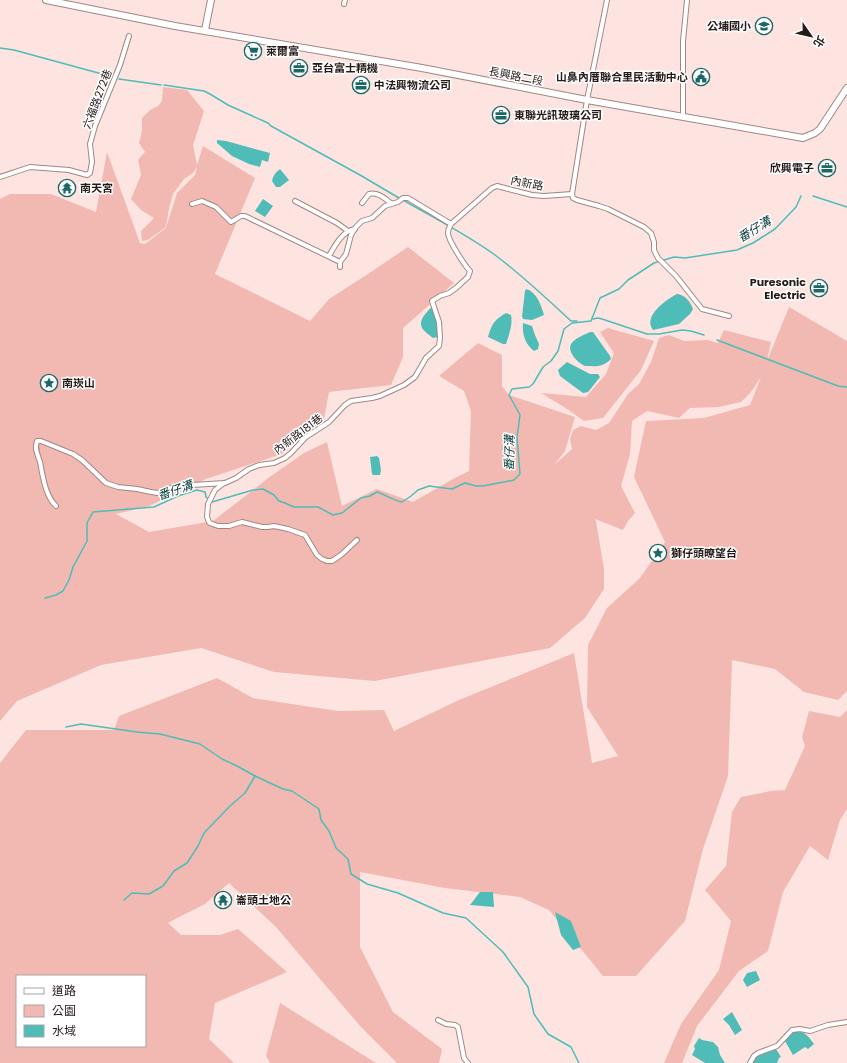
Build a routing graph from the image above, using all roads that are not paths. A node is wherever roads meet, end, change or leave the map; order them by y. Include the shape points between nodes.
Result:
1 (46, 0) edge
2 (211, 0) edge
3 (607, 0) edge
4 (687, 0) edge
5 (205, 30) junction
6 (129, 36) dead end
7 (847, 88) edge
8 (587, 100) junction
9 (683, 117) junction
10 (0, 177) edge
11 (572, 194) junction
12 (295, 201) dead end
13 (362, 202) dead end
14 (391, 203) junction
15 (192, 204) dead end
16 (450, 224) junction
17 (355, 229) junction
18 (348, 231) junction
19 (329, 256) junction
20 (340, 262) junction
21 (340, 267) dead end
22 (729, 316) dead end
23 (225, 483) junction
24 (56, 506) dead end
25 (357, 540) dead end
26 (438, 1020) dead end
27 (847, 1022) edge
28 (468, 1063) edge
29 (750, 1063) edge

1 - 5 street, 長興路二段
2 - 5 street
3 - 8 street
4 - 9 street via 683,41
5 - 8 street, 長興路二段
6 - 10 street, 六福路272巷 via 95,126 90,144 90,173 87,175 69,170 30,168
7 - 9 street, 長興路二段 via 820,129 803,138
8 - 9 street, 長興路二段
8 - 11 street
11 - 16 street, 內新路 via 538,196 497,186
11 - 22 street via 577,200 608,209 644,227 651,233 658,258 702,309
12 - 18 street
13 - 14 street via 369,194 374,193
14 - 16 street via 408,198
14 - 17 street via 372,218 362,221
15 - 19 street via 202,201 216,207 231,222 245,216
16 - 23 street, 內新路181巷 via 448,233 470,271 468,277 456,288 432,300 439,322 439,346 426,358 415,377 380,396 351,401 329,422 306,437 285,458 259,465
17 - 18 street
17 - 20 street via 346,254
18 - 19 street
19 - 20 street
20 - 21 street
23 - 24 street, 內新路181巷 via 176,486 158,493 118,487 106,483 73,454 37,441 35,445 43,481
23 - 25 street via 215,490 208,504 207,518 210,523 229,526 242,522 288,529 305,535 317,555 327,561 341,555
26 - 28 street via 458,1027 464,1058
27 - 29 street via 810,1031 800,1028 792,1030 777,1046 754,1056

